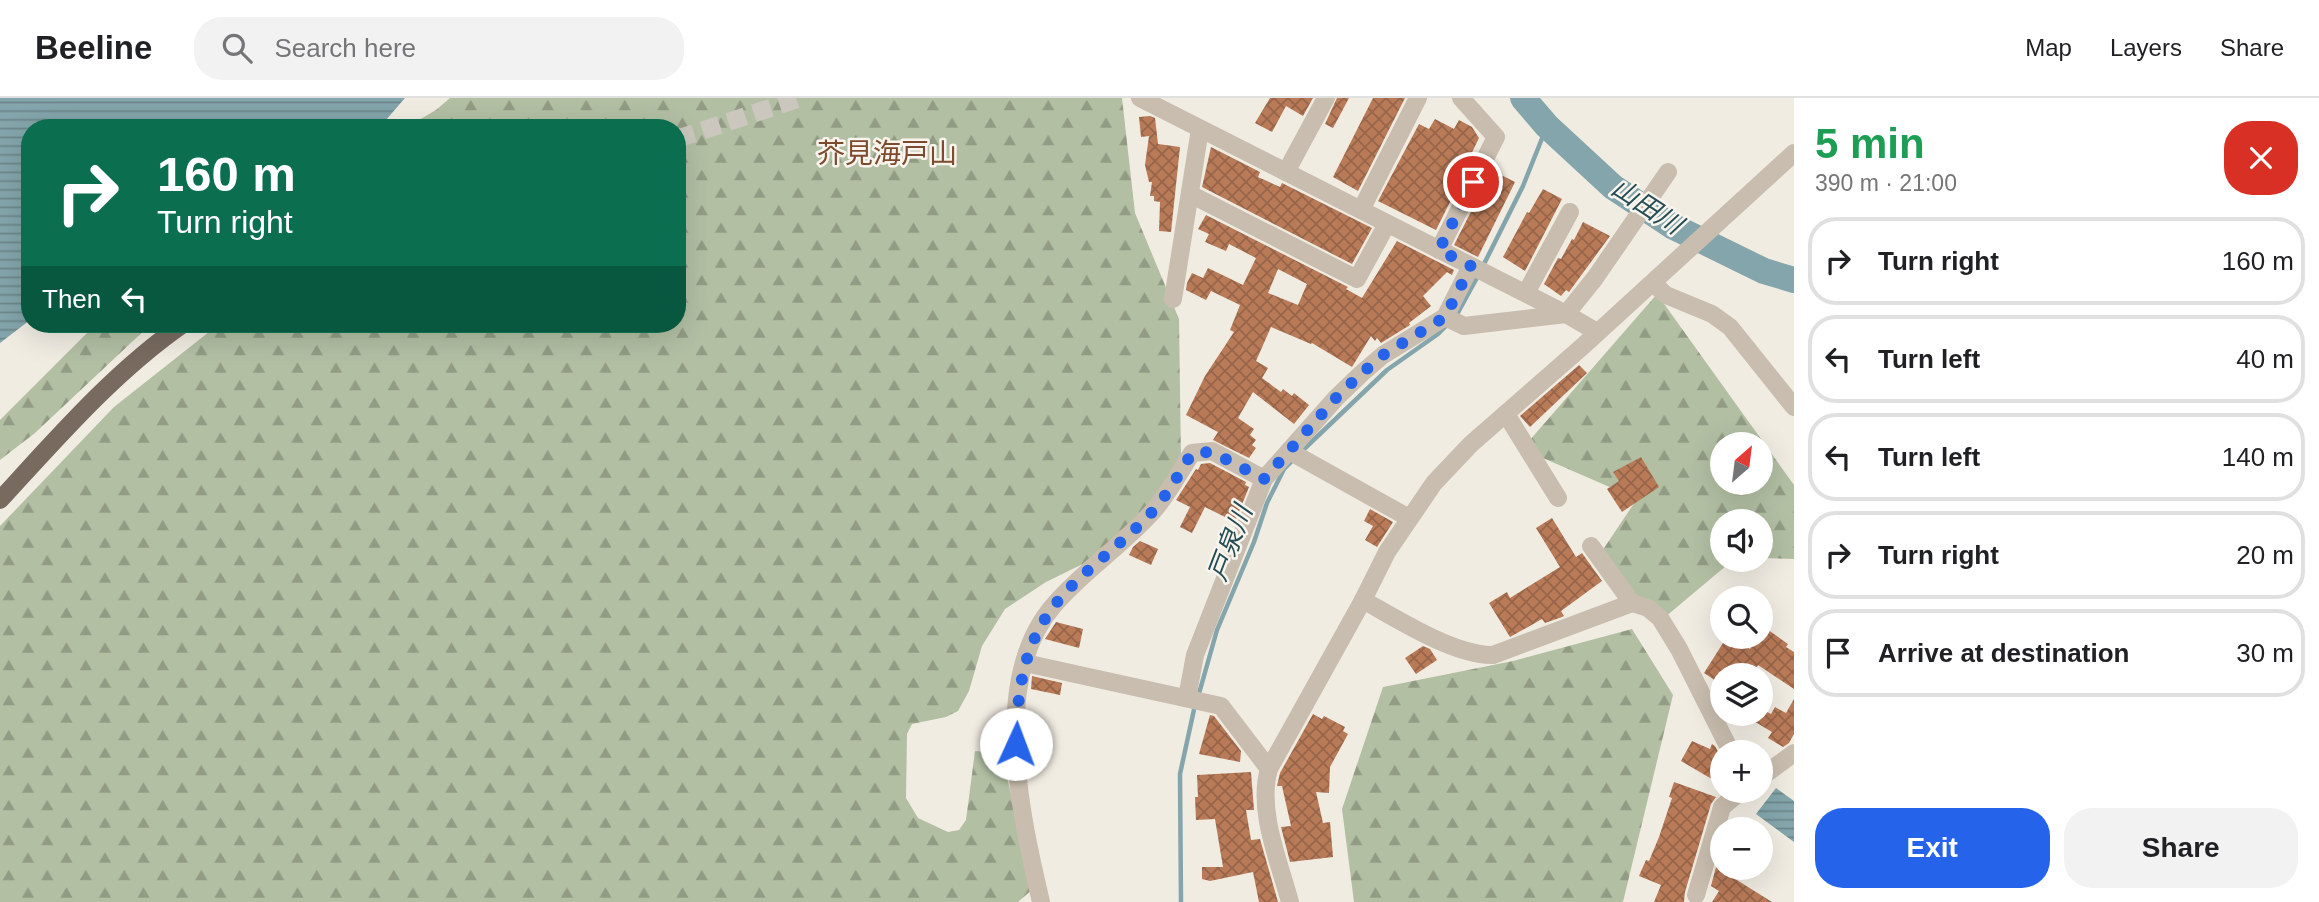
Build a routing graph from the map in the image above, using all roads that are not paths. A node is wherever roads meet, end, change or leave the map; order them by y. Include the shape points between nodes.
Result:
1 (1140, 98) edge
2 (1326, 98) edge
3 (1419, 98) edge
4 (1461, 98) edge
5 (1200, 129) junction
6 (1794, 153) edge
7 (1286, 172) junction
8 (1664, 178) dead end
9 (1190, 194) junction
10 (1361, 210) junction
11 (1570, 212) dead end
12 (1387, 223) junction
13 (1439, 250) junction
14 (1479, 270) junction
15 (1653, 283) junction
16 (1526, 293) junction
17 (1174, 299) dead end
18 (1566, 314) junction
19 (1452, 320) junction
20 (1597, 332) junction
21 (172, 333) edge
22 (1794, 407) edge
23 (1506, 414) junction
24 (1289, 451) junction
25 (1264, 479) junction
26 (1558, 498) dead end
27 (0, 500) edge
28 (1409, 518) junction
29 (1591, 546) dead end
30 (1363, 600) junction
31 (1632, 603) junction
32 (1025, 663) junction
33 (1195, 699) junction
34 (1725, 740) edge
35 (1794, 753) edge
36 (1773, 768) edge
37 (1269, 769) junction
38 (1727, 803) edge
39 (1696, 895) dead end
40 (1041, 902) edge
41 (1290, 902) edge

1 - 5 street
2 - 7 street
3 - 10 street
4 - 13 street via 1496,137
5 - 7 street
5 - 9 street
6 - 15 street
7 - 10 street
8 - 18 street
9 - 12 street via 1357,279
9 - 17 street
10 - 12 street
11 - 16 street
12 - 13 street
13 - 14 street
14 - 16 street
14 - 19 street
15 - 20 street
15 - 22 street via 1666,295 1712,314 1730,327
16 - 18 street
18 - 19 street
18 - 20 street
19 - 24 street via 1383,355
20 - 23 street
21 - 27 main road via 57,438
23 - 26 street
23 - 28 street via 1434,483
24 - 25 street
24 - 28 street
25 - 32 street via 1212,452 1192,453 1156,508 1052,607
25 - 33 street via 1195,655
28 - 30 street
29 - 31 street
30 - 31 street via 1412,628 1478,655 1493,655
30 - 37 street
31 - 34 street via 1660,618
32 - 33 street
32 - 40 street via 1017,697 1015,768 1023,828
33 - 37 street via 1221,706
35 - 36 street
37 - 41 street via 1265,809
38 - 39 street

